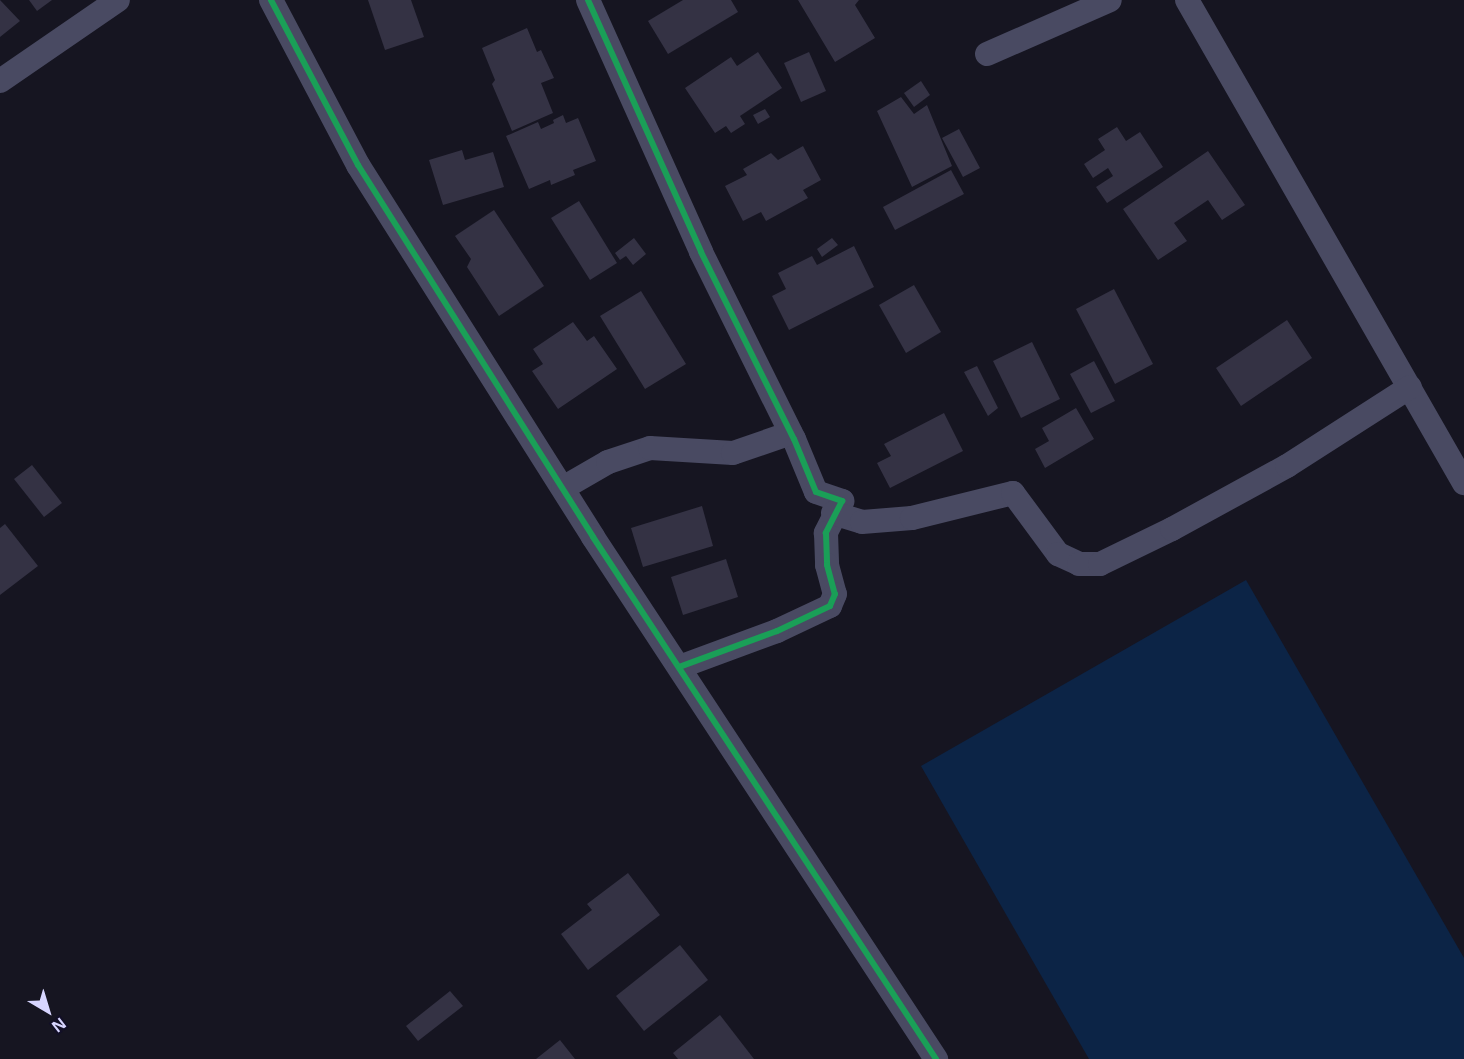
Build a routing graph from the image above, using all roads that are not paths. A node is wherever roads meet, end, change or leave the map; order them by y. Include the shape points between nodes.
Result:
1 (118, 0) edge
2 (271, 0) edge
3 (588, 0) edge
4 (1110, 0) edge
5 (1187, 0) edge
6 (987, 54) dead end
7 (0, 81) edge
8 (1410, 387) junction
9 (791, 433) junction
10 (1464, 483) edge
11 (563, 488) junction
12 (833, 513) junction
13 (679, 667) junction
14 (936, 1059) edge

1 - 7 street
2 - 11 street via 358,165
3 - 9 street via 701,252
4 - 6 street
5 - 8 street
8 - 10 street
8 - 12 street via 1287,466 1100,564 1079,564 1058,554 1013,493 912,518 862,522
9 - 11 street via 733,453 650,447 608,462
9 - 12 street via 816,492 842,501
11 - 13 street
12 - 13 street via 826,533 835,594 830,606 777,632
13 - 14 street

